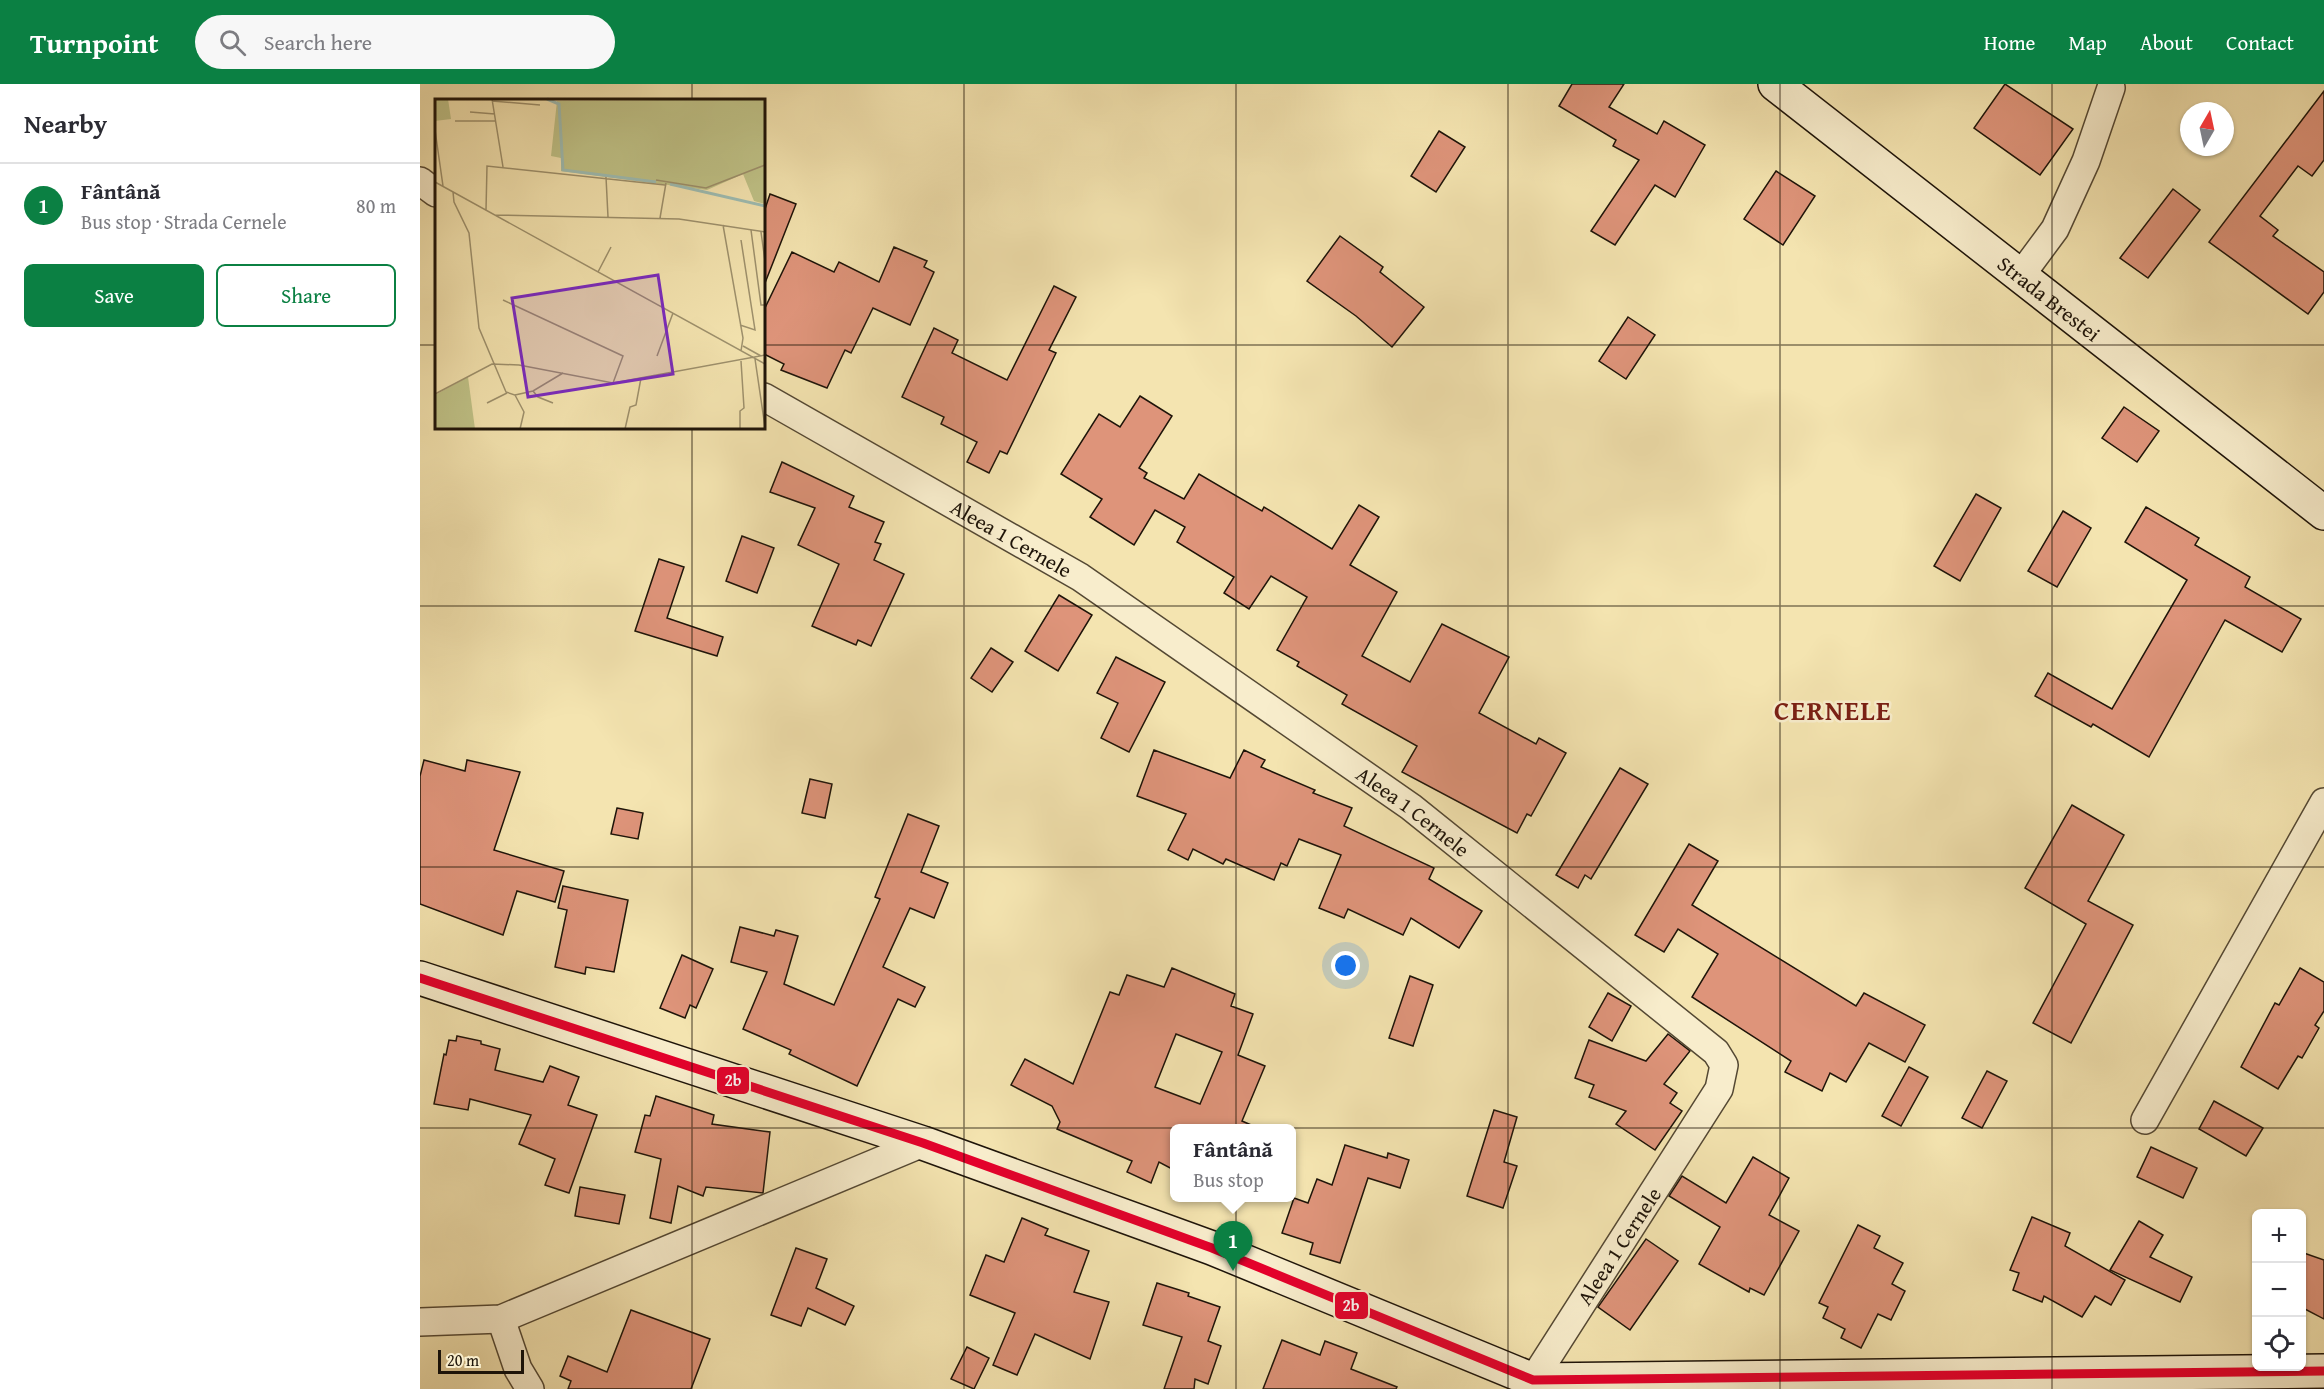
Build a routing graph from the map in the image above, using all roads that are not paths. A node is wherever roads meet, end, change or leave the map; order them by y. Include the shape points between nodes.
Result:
1 (1775, 84) edge
2 (2111, 88) dead end
3 (420, 181) edge
4 (435, 192) edge
5 (2021, 275) junction
6 (765, 398) edge
7 (2324, 513) edge
8 (2324, 802) edge
9 (420, 978) edge
10 (2145, 1120) dead end
11 (923, 1143) junction
12 (501, 1319) junction
13 (420, 1322) edge
14 (2324, 1371) edge
15 (1533, 1380) junction
16 (1900, 1382) edge
17 (530, 1389) edge

1 - 5 street, Strada Brestei
2 - 5 street via 2086,161 2055,229
3 - 4 street
5 - 7 street, Strada Brestei
6 - 15 street, Aleea 1 Cernele via 1080,577 1411,807 1716,1052 1724,1065 1719,1089
8 - 10 street
9 - 11 street
11 - 12 street
11 - 15 street via 1212,1248
12 - 13 street
12 - 17 street via 518,1369
14 - 16 street
15 - 16 street

